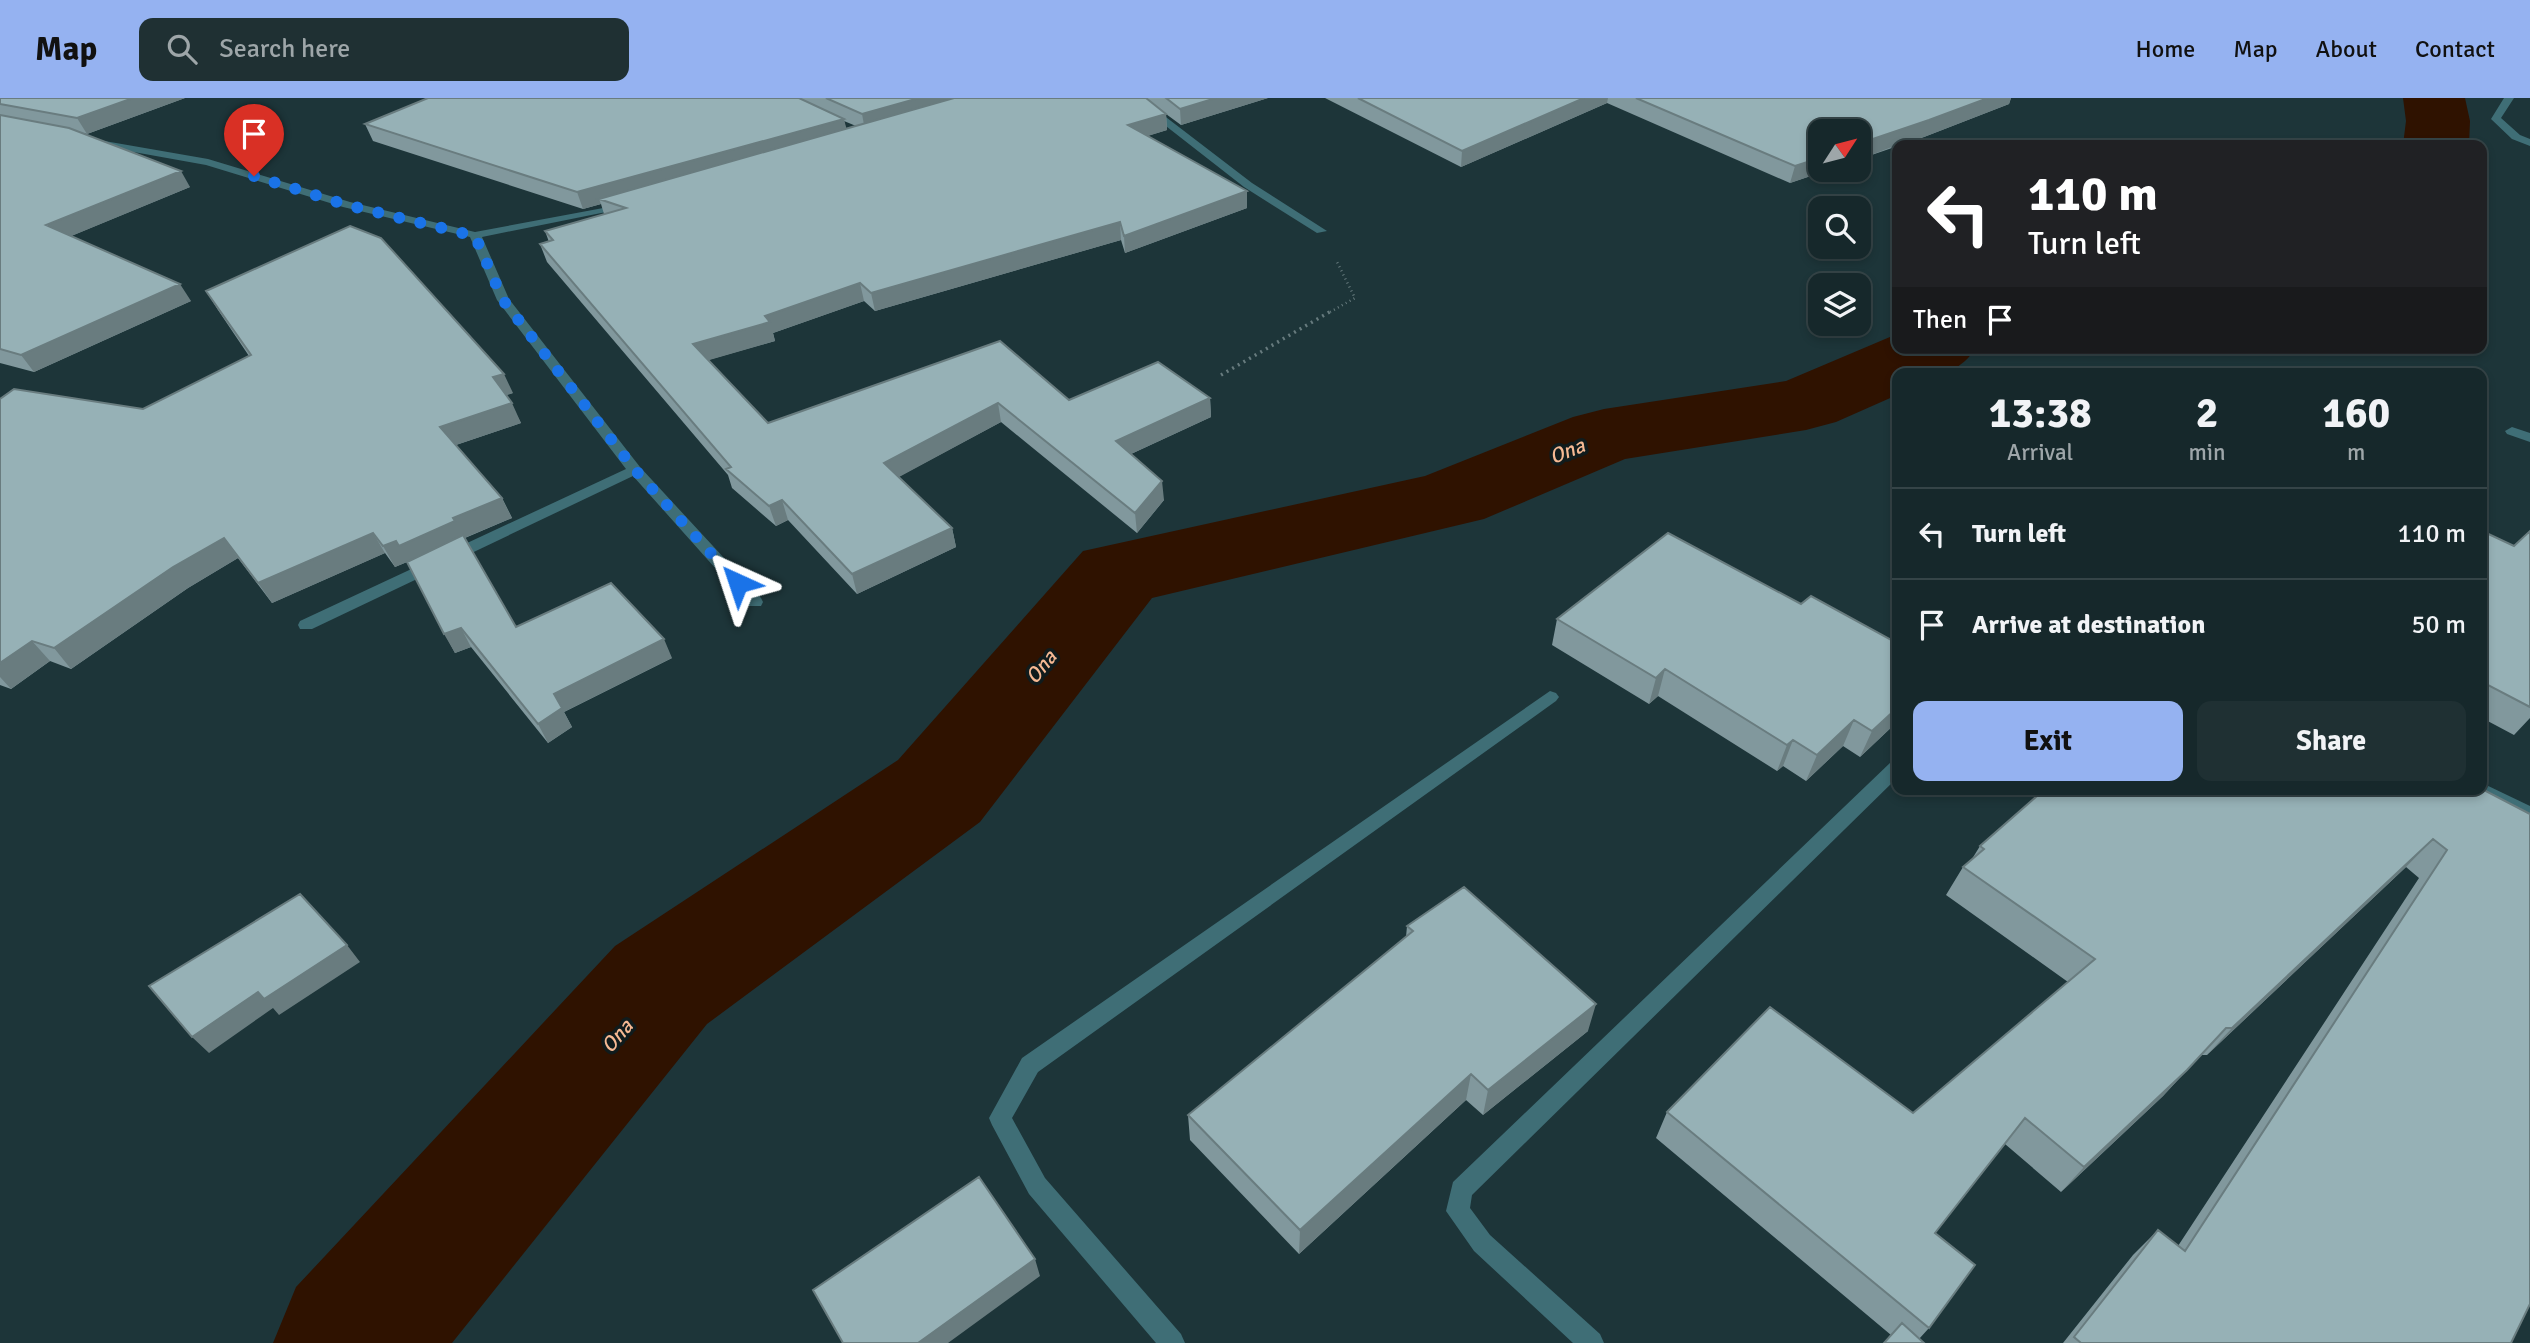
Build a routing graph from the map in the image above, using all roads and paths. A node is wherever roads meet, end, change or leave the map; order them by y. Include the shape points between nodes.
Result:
1 (1135, 98) edge
2 (2509, 98) edge
3 (74, 138) edge
4 (2530, 143) edge
5 (645, 200) edge
6 (1321, 231) joint
7 (475, 236) junction
8 (1221, 375) dead end
9 (2512, 431) dead end
10 (2530, 438) edge
11 (635, 470) junction
12 (755, 602) dead end
13 (306, 625) dead end
14 (1550, 697) dead end
15 (1892, 772) edge
16 (2487, 792) edge
17 (2530, 814) edge
18 (1172, 1343) edge
19 (1591, 1343) edge

1 - 6 street via 1248,185
2 - 4 street via 2496,119
3 - 7 street via 208,162 347,205
5 - 7 street
6 - 8 path via 1355,298
7 - 11 street via 503,300
9 - 10 street
11 - 12 street
11 - 13 street
14 - 18 street via 1030,1065 1000,1118 1037,1186
15 - 19 street via 1461,1190 1458,1211 1482,1243
16 - 17 street

